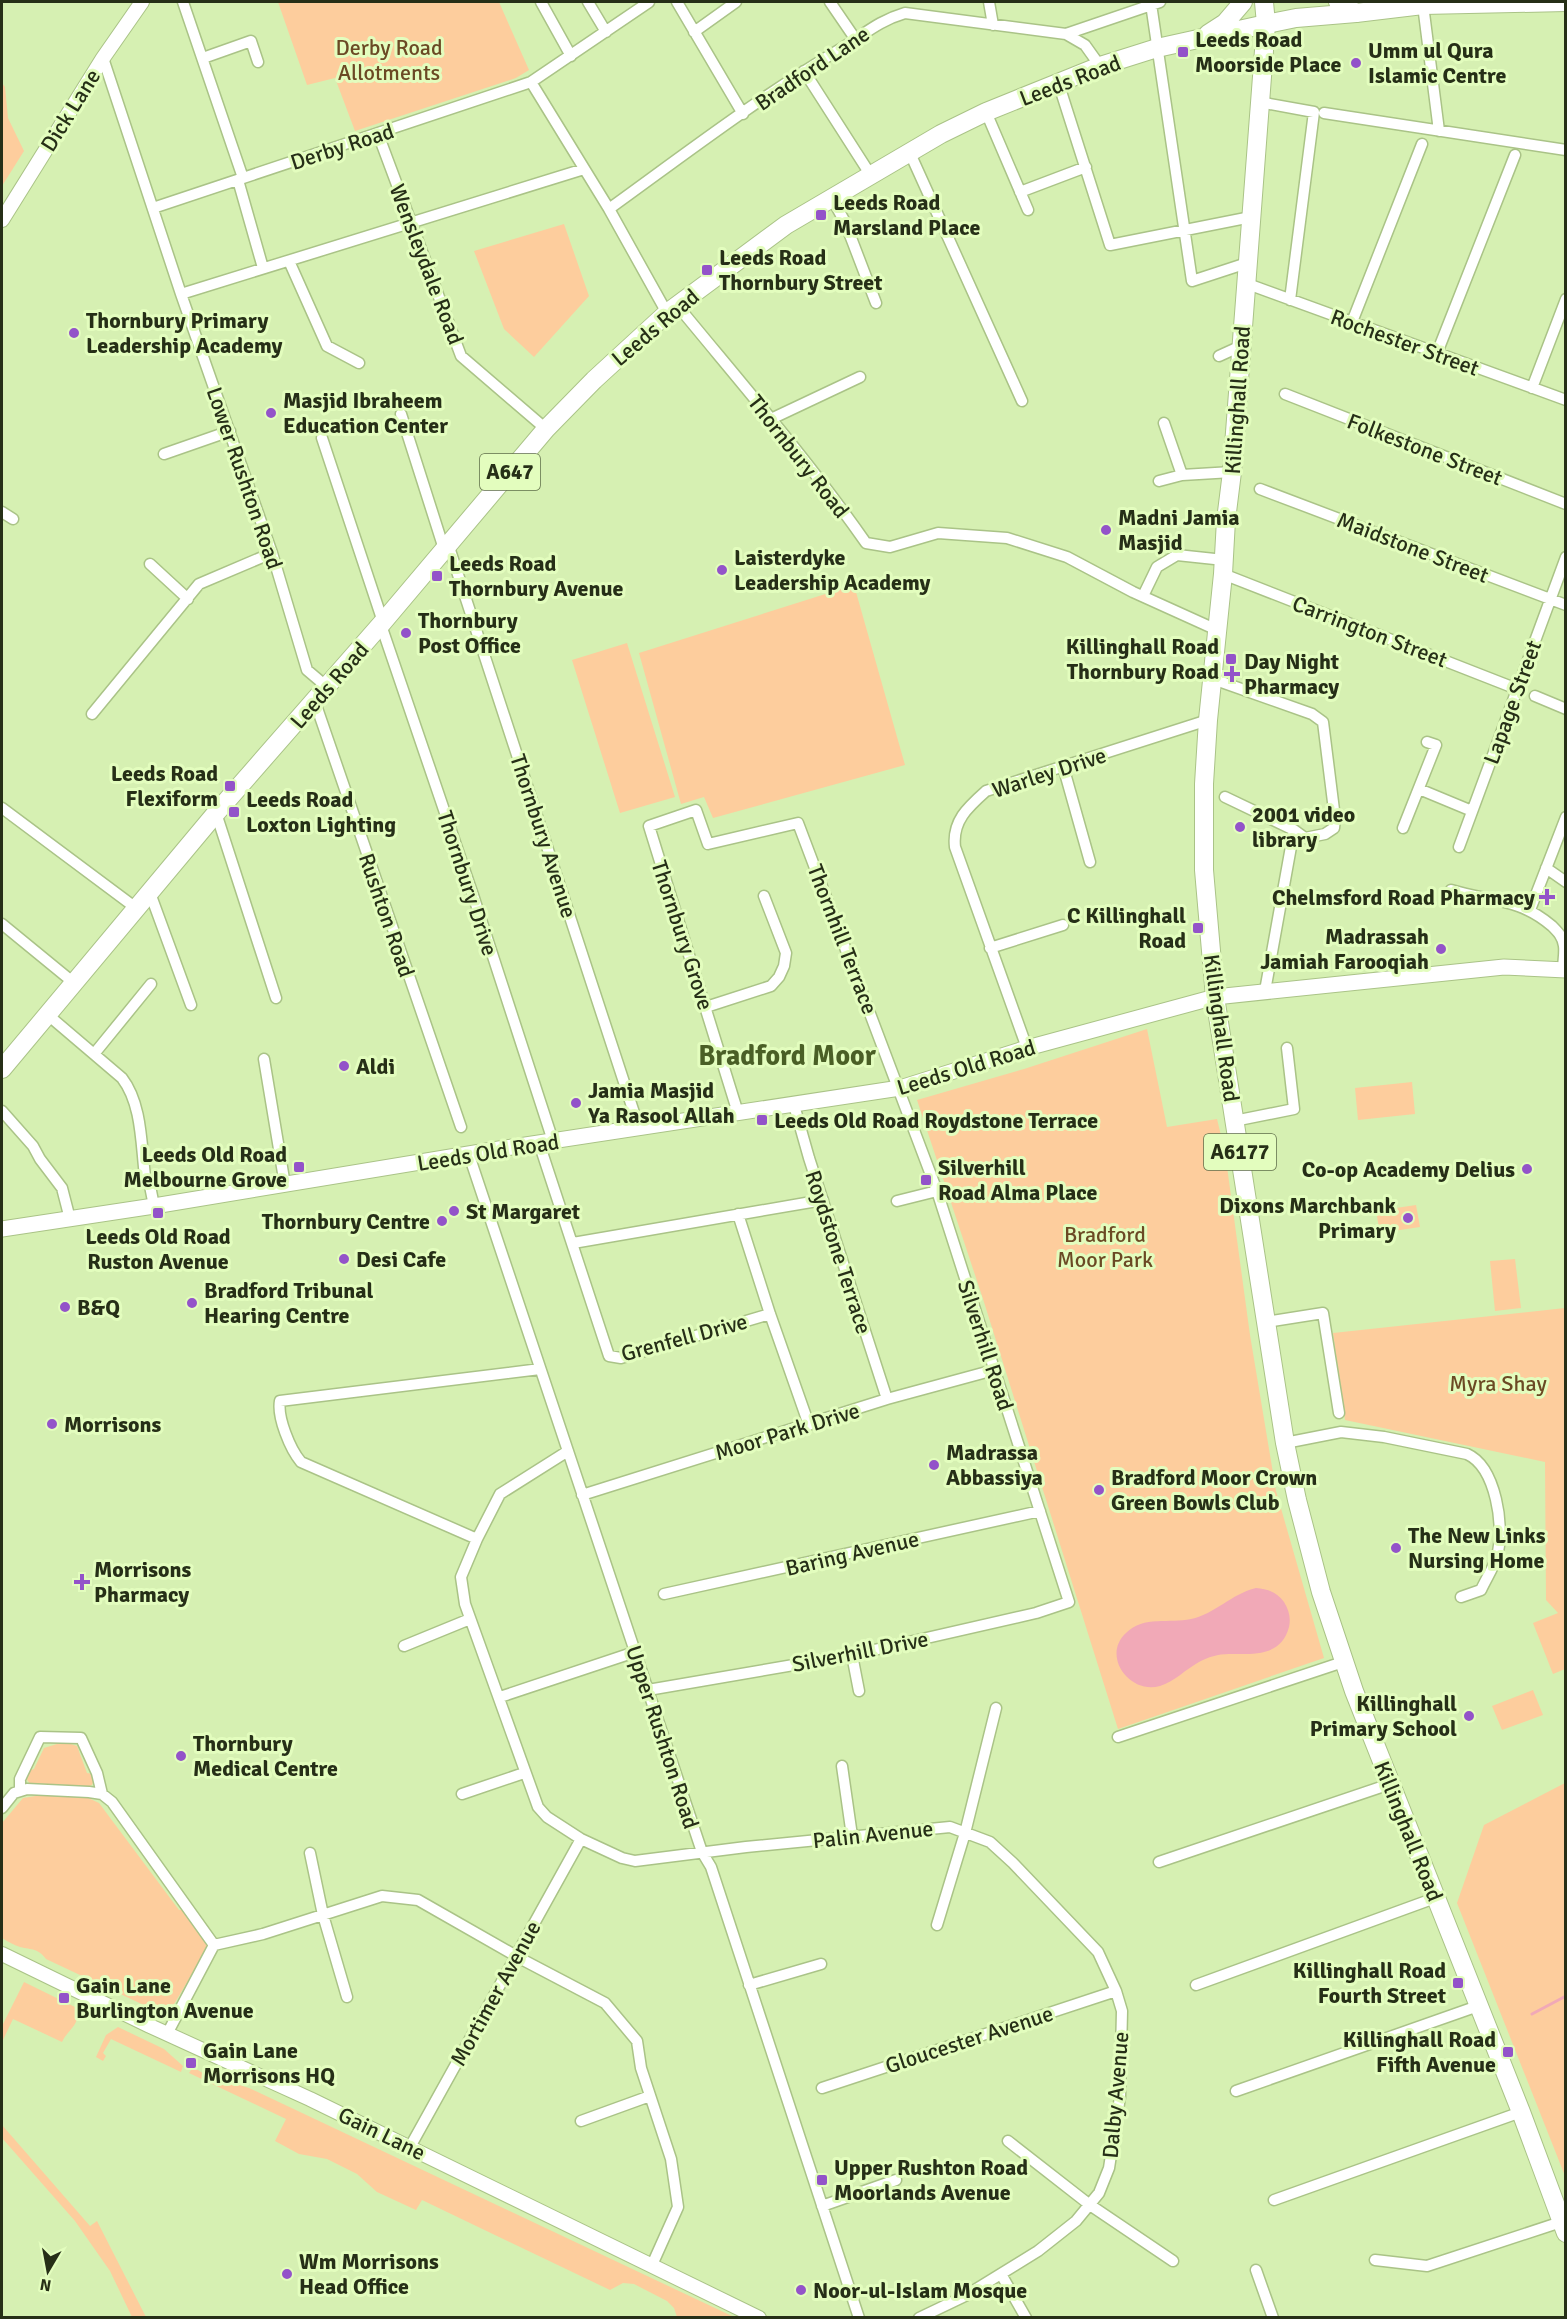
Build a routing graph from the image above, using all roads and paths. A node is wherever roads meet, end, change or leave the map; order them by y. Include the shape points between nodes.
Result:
1 (142, 2) edge
2 (183, 2) edge
3 (541, 2) edge
4 (588, 2) edge
5 (649, 2) edge
6 (677, 2) edge
7 (736, 2) edge
8 (830, 2) edge
9 (988, 2) edge
10 (1243, 2) edge
11 (1264, 2) edge
12 (1338, 2) edge
13 (1566, 2) edge
14 (1155, 3) edge
15 (1424, 5) junction
16 (1356, 13) junction
17 (1266, 24) junction
18 (993, 25) junction
19 (606, 32) junction
20 (694, 32) junction
21 (1066, 34) junction
22 (1204, 37) junction
23 (856, 40) junction
24 (1157, 48) junction
25 (571, 56) junction
26 (103, 58) junction
27 (203, 58) junction
28 (258, 62) dead end
29 (1100, 66) junction
30 (804, 70) junction
31 (531, 82) junction
32 (1058, 82) junction
33 (1259, 102) junction
34 (986, 112) junction
35 (1319, 113) junction
36 (743, 114) junction
37 (1439, 130) junction
38 (378, 134) junction
39 (1422, 144) dead end
40 (1566, 150) edge
41 (909, 151) junction
42 (1515, 155) dead end
43 (1086, 167) junction
44 (584, 169) junction
45 (870, 174) junction
46 (241, 179) junction
47 (1020, 192) junction
48 (831, 197) junction
49 (153, 208) junction
50 (609, 209) junction
51 (1028, 210) dead end
52 (1251, 217) junction
53 (2, 220) edge
54 (412, 224) junction
55 (1184, 231) junction
56 (289, 261) junction
57 (1247, 263) junction
58 (263, 268) junction
59 (1245, 283) junction
60 (181, 294) junction
61 (1566, 299) edge
62 (1290, 300) junction
63 (876, 303) dead end
64 (672, 309) junction
65 (1352, 322) junction
66 (1241, 346) junction
67 (1437, 353) junction
68 (1219, 356) dead end
69 (359, 363) dead end
70 (860, 377) dead end
71 (1532, 388) junction
72 (1285, 394) dead end
73 (1566, 400) edge
74 (1022, 401) dead end
75 (401, 414) dead end
76 (771, 419) junction
77 (1164, 423) dead end
78 (546, 429) junction
79 (230, 431) junction
80 (322, 438) dead end
81 (164, 454) dead end
82 (1232, 472) junction
83 (1182, 475) junction
84 (1158, 481) dead end
85 (1260, 489) dead end
86 (1566, 504) edge
87 (2, 512) edge
88 (13, 519) dead end
89 (446, 546) junction
90 (272, 553) junction
91 (1566, 557) edge
92 (150, 564) dead end
93 (1223, 567) junction
94 (1143, 596) junction
95 (188, 599) junction
96 (1550, 599) junction
97 (1566, 605) edge
98 (382, 624) junction
99 (1217, 630) junction
100 (1213, 679) junction
101 (327, 687) junction
102 (1517, 689) junction
103 (1535, 696) dead end
104 (315, 702) junction
105 (1566, 709) edge
106 (92, 714) dead end
107 (1208, 720) junction
108 (1427, 742) dead end
109 (1063, 766) junction
110 (1419, 789) junction
111 (1225, 797) dead end
112 (2, 808) edge
113 (1472, 811) junction
114 (216, 813) junction
115 (1566, 818) edge
116 (649, 826) joint
117 (1403, 828) dead end
118 (1294, 830) junction
119 (1459, 847) dead end
120 (1090, 862) dead end
121 (1546, 868) junction
122 (1566, 882) edge
123 (1451, 890) dead end
124 (150, 892) junction
125 (764, 896) dead end
126 (136, 908) junction
127 (1530, 910) junction
128 (2, 924) edge
129 (1063, 926) dead end
130 (990, 948) junction
131 (1564, 970) edge
132 (74, 983) junction
133 (151, 984) dead end
134 (1265, 991) junction
135 (1215, 997) junction
136 (276, 998) dead end
137 (191, 1005) dead end
138 (706, 1007) junction
139 (48, 1015) junction
140 (1027, 1048) junction
141 (1287, 1048) dead end
142 (94, 1054) junction
143 (264, 1059) dead end
144 (2, 1070) edge
145 (900, 1088) junction
146 (794, 1105) junction
147 (2, 1112) edge
148 (738, 1113) junction
149 (1234, 1121) junction
150 (461, 1127) dead end
151 (639, 1128) junction
152 (546, 1142) junction
153 (469, 1155) junction
154 (285, 1185) junction
155 (938, 1191) junction
156 (823, 1200) junction
157 (897, 1201) dead end
158 (153, 1206) junction
159 (738, 1214) junction
160 (70, 1219) junction
161 (2, 1229) edge
162 (573, 1243) junction
163 (770, 1314) junction
164 (1266, 1322) junction
165 (540, 1369) junction
166 (994, 1370) junction
167 (887, 1400) junction
168 (1340, 1413) dead end
169 (809, 1425) junction
170 (1285, 1443) junction
171 (568, 1451) junction
172 (582, 1495) junction
173 (1040, 1511) junction
174 (477, 1539) junction
175 (664, 1594) dead end
176 (1461, 1597) dead end
177 (1069, 1602) joint
178 (470, 1619) junction
179 (404, 1646) dead end
180 (635, 1652) junction
181 (852, 1655) junction
182 (1344, 1662) junction
183 (648, 1690) junction
184 (859, 1691) dead end
185 (500, 1697) junction
186 (996, 1708) dead end
187 (1119, 1737) dead end
188 (842, 1766) dead end
189 (524, 1773) junction
190 (1390, 1785) junction
191 (20, 1790) junction
192 (102, 1794) junction
193 (462, 1794) dead end
194 (2, 1808) edge
195 (965, 1833) junction
196 (852, 1836) junction
197 (581, 1839) junction
198 (702, 1852) junction
199 (310, 1853) dead end
200 (1159, 1862) dead end
201 (1435, 1898) junction
202 (323, 1915) junction
203 (937, 1925) dead end
204 (214, 1945) junction
205 (2, 1954) edge
206 (515, 1955) junction
207 (821, 1964) dead end
208 (1196, 1984) dead end
209 (749, 1985) junction
210 (1116, 1991) junction
211 (347, 1997) dead end
212 (1478, 2006) junction
213 (167, 2034) junction
214 (822, 2088) dead end
215 (1236, 2091) dead end
216 (650, 2096) junction
217 (1521, 2112) junction
218 (581, 2121) dead end
219 (1008, 2141) dead end
220 (410, 2147) junction
221 (896, 2180) dead end
222 (1274, 2200) dead end
223 (1090, 2205) junction
224 (822, 2206) junction
225 (1563, 2227) edge
226 (1376, 2260) dead end
227 (1173, 2261) dead end
228 (652, 2265) junction
229 (1256, 2270) dead end
230 (1001, 2274) junction
231 (759, 2318) edge
232 (859, 2318) edge
233 (919, 2318) edge
234 (1026, 2318) edge
235 (1273, 2318) edge

1 - 26 street, Dick Lane
2 - 27 street
3 - 25 street
4 - 19 street
5 - 19 street, Derby Road
6 - 20 street
7 - 20 street
8 - 23 street
9 - 18 street
10 - 22 main road
11 - 17 main road, A6177
12 - 16 main road
13 - 15 main road, Leeds Road / A647
14 - 21 street
14 - 24 street
15 - 16 main road, Leeds Road / A647
15 - 37 street
16 - 17 main road, Leeds Road / A647
17 - 22 main road, Leeds Road / A647
17 - 33 main road, Killinghall Road / A6177
18 - 21 street, Bradford Lane
18 - 23 street, Bradford Lane via 905,13 885,19
19 - 25 street, Derby Road
20 - 36 street
21 - 29 street, Bradford Lane via 1085,45
22 - 24 main road, Leeds Road / A647
23 - 30 street, Bradford Lane
24 - 29 main road, Leeds Road / A647
24 - 55 street
25 - 31 street, Derby Road
26 - 49 street, Lower Rushton Road
26 - 53 street, Dick Lane
27 - 28 street via 250,41
27 - 46 street
29 - 32 main road, Leeds Road / A647
30 - 36 street, Bradford Lane
30 - 45 street
31 - 38 street, Derby Road
31 - 44 street, Thornbury Road
32 - 34 main road, Leeds Road / A647
32 - 43 street
33 - 35 street
33 - 52 main road, Killinghall Road / A6177
34 - 41 main road, Leeds Road / A647
34 - 47 street
35 - 37 street
35 - 62 street
36 - 50 street, Bradford Lane
37 - 40 street
38 - 46 street, Derby Road
38 - 54 street, Wensleydale Road
39 - 65 street
41 - 45 main road, Leeds Road / A647
41 - 74 street
42 - 67 street
43 - 47 street
43 - 55 street via 1110,245
44 - 50 street, Thornbury Road
44 - 54 street
45 - 48 main road, Leeds Road / A647
46 - 49 street, Derby Road
46 - 58 street
47 - 51 street
48 - 63 street
48 - 64 main road, Leeds Road / A647 via 786,225
49 - 60 street, Lower Rushton Road
50 - 64 street, Thornbury Road
52 - 55 street
52 - 57 main road, Killinghall Road / A6177
54 - 56 street
54 - 78 street, Wensleydale Road via 461,356
55 - 57 street via 1192,281
56 - 58 street
56 - 69 street via 327,346
57 - 59 main road, Killinghall Road / A6177
58 - 60 street
59 - 62 street, Rochester Street
59 - 66 main road, Killinghall Road / A6177
60 - 79 street, Lower Rushton Road
61 - 71 street
62 - 65 street, Rochester Street
64 - 76 street, Thornbury Road
64 - 78 main road, Leeds Road / A647
65 - 67 street, Rochester Street
66 - 68 street
66 - 82 main road, Killinghall Road / A6177
67 - 71 street, Rochester Street
70 - 76 street
71 - 73 street, Rochester Street
72 - 86 street, Folkestone Street
75 - 89 street, Thornbury Avenue
76 - 94 street, Thornbury Road via 866,543 890,547 938,533 1007,538 1067,557
77 - 83 street
78 - 89 main road, Leeds Road / A647
79 - 81 street
79 - 90 street, Lower Rushton Road
80 - 98 street, Thornbury Drive
82 - 83 street
82 - 93 main road, Killinghall Road / A6177
83 - 84 street
85 - 96 street, Maidstone Street
87 - 88 street
89 - 98 main road, Leeds Road / A647
89 - 151 street, Thornbury Avenue
90 - 95 street via 199,584
90 - 101 street, Lower Rushton Road via 307,670
91 - 96 street, Lapage Street
92 - 95 street
93 - 94 street, Carrington Street via 1177,555 1157,567
93 - 99 main road, Killinghall Road / A6177
93 - 102 street, Carrington Street
94 - 99 street, Thornbury Road
95 - 106 street
96 - 97 street, Maidstone Street
96 - 102 street, Lapage Street
98 - 101 main road, Leeds Road / A647
98 - 152 street, Thornbury Drive via 473,895
99 - 100 main road, Killinghall Road / A6177
100 - 107 main road, Killinghall Road / A6177
100 - 118 street via 1312,714 1323,722 1334,828 1305,838
101 - 104 main road, Leeds Road / A647
102 - 113 street, Lapage Street
103 - 105 street
104 - 114 main road, Leeds Road / A647
104 - 150 street, Rushton Road
107 - 109 street, Warley Drive
107 - 135 main road, Killinghall Road / A6177 via 1204,870
108 - 110 street via 1436,746
109 - 120 street
109 - 130 street, Warley Drive via 986,791 965,808 958,822 955,847
110 - 113 street
110 - 117 street
111 - 118 street
112 - 126 street
113 - 119 street, Lapage Street
114 - 124 main road, Leeds Road / A647
114 - 136 street
115 - 121 street
116 - 138 street, Thornbury Grove
116 - 145 street, Thornhill Terrace via 696,810 708,844 798,823
118 - 134 street
121 - 122 street
121 - 127 street
123 - 127 street via 1496,898
124 - 126 main road, Leeds Road / A647
124 - 137 street
125 - 138 street via 786,953 779,977 771,986
126 - 132 main road, Leeds Road / A647
127 - 131 street via 1560,934
128 - 132 street
129 - 130 street
130 - 140 street, Warley Drive
131 - 134 main road, Leeds Old Road via 1504,967
132 - 139 main road, Leeds Road / A647
133 - 142 street
134 - 135 main road, Leeds Old Road
135 - 140 main road, Leeds Old Road
135 - 149 main road, Killinghall Road / A6177
138 - 148 street, Thornbury Grove
139 - 142 street
139 - 144 main road, Leeds Road / A647
140 - 145 main road, Leeds Old Road
141 - 149 street via 1294,1109
142 - 158 street via 122,1078 132,1093
143 - 154 street
145 - 146 main road, Leeds Old Road
145 - 155 street, Silverhill Road
146 - 148 main road, Leeds Old Road
146 - 156 street, Roydstone Terrace
147 - 160 street via 33,1146 65,1195
148 - 151 main road, Leeds Old Road
149 - 164 main road, Killinghall Road / A6177
151 - 152 main road, Leeds Old Road
152 - 153 main road, Leeds Old Road
152 - 162 street, Thornbury Drive
153 - 154 main road, Leeds Old Road
153 - 165 street, Upper Rushton Road
154 - 158 main road, Leeds Old Road
155 - 157 street
155 - 166 street, Silverhill Road
156 - 159 street
156 - 167 street, Roydstone Terrace
158 - 160 main road, Leeds Old Road
159 - 162 street
159 - 163 street
160 - 161 main road, Leeds Old Road
162 - 163 street, Grenfell Drive via 609,1356 621,1358
163 - 169 street
164 - 168 street via 1323,1313
164 - 170 main road, Killinghall Road / A6177
165 - 171 street, Upper Rushton Road
165 - 174 street via 280,1401 278,1410 292,1452 300,1462
166 - 167 street, Moor Park Drive
166 - 173 street, Silverhill Road
167 - 169 street, Moor Park Drive
169 - 172 street, Moor Park Drive
170 - 176 street via 1341,1432 1395,1439 1474,1457 1492,1481 1500,1526 1497,1555 1481,1590
170 - 182 main road, Killinghall Road / A6177 via 1321,1592
171 - 172 street, Upper Rushton Road
171 - 174 street, Palin Avenue via 500,1494
172 - 180 street, Upper Rushton Road
173 - 175 street, Baring Avenue
173 - 177 street, Silverhill Road
174 - 178 street, Palin Avenue via 461,1577
177 - 181 street, Silverhill Drive via 1036,1614
178 - 179 street
178 - 185 street, Palin Avenue
180 - 183 street, Upper Rushton Road
180 - 185 street
181 - 183 street, Silverhill Drive
181 - 184 street
182 - 187 street
182 - 190 main road, Killinghall Road / A6177
183 - 198 street, Upper Rushton Road
185 - 189 street, Palin Avenue
186 - 195 street
188 - 196 street
189 - 193 street
189 - 197 street, Palin Avenue via 547,1817
190 - 200 street
190 - 201 main road, Killinghall Road / A6177
191 - 192 street
191 - 192 street via 20,1779 40,1737 81,1738 98,1773
191 - 194 street
192 - 204 street via 112,1802
195 - 196 street, Palin Avenue via 950,1827
195 - 203 street
195 - 210 street, Palin Avenue via 990,1842 1013,1863 1098,1952
196 - 198 street, Palin Avenue
197 - 198 street, Palin Avenue via 635,1861
197 - 206 street, Mortimer Avenue
198 - 209 street, Upper Rushton Road via 711,1867
199 - 202 street
201 - 208 street
201 - 212 main road, Killinghall Road / A6177
202 - 204 street
202 - 206 street via 382,1896 418,1900
202 - 211 street
204 - 213 street
205 - 213 street, Gain Lane
206 - 216 street via 605,2003 637,2040
206 - 220 street, Mortimer Avenue
207 - 209 street
209 - 224 street, Upper Rushton Road
210 - 214 street, Gloucester Avenue
210 - 223 street, Dalby Avenue via 1122,2011 1120,2097 1109,2168
212 - 215 street
212 - 217 main road, Killinghall Road / A6177
213 - 220 street, Gain Lane
216 - 218 street
216 - 228 street via 671,2159 678,2207
217 - 222 street
217 - 225 main road, Killinghall Road / A6177
219 - 223 street
220 - 228 street, Gain Lane
221 - 224 street
223 - 227 street
223 - 230 street, Dalby Avenue via 1061,2234
224 - 232 street, Upper Rushton Road
225 - 226 street via 1427,2266
228 - 231 street, Gain Lane
229 - 235 street
230 - 233 street, Dalby Avenue
230 - 234 street

